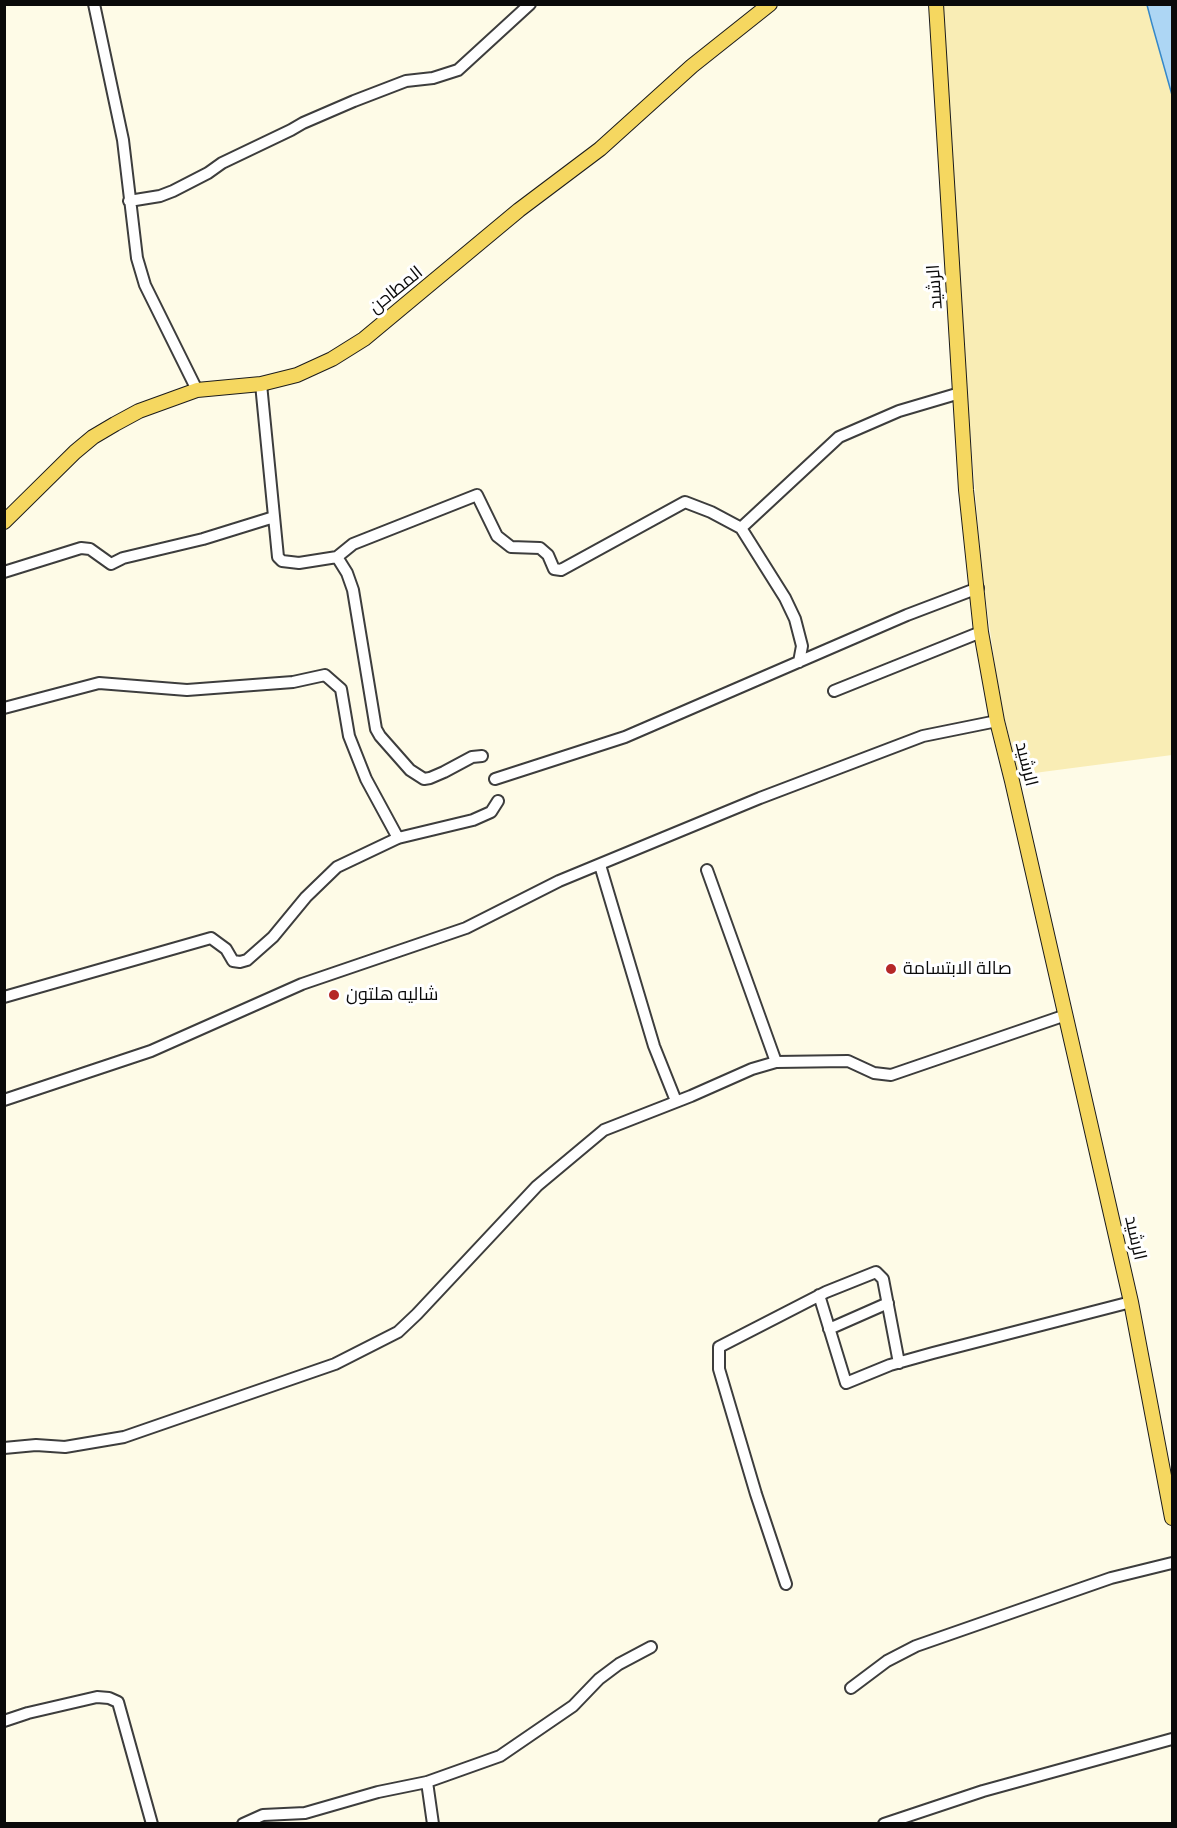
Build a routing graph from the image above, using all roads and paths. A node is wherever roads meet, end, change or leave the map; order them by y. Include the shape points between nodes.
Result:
1 (94, 4) edge
2 (530, 4) edge
3 (770, 4) edge
4 (936, 4) edge
5 (129, 201) junction
6 (261, 384) junction
7 (197, 390) junction
8 (960, 393) junction
9 (274, 517) junction
10 (4, 522) edge
11 (741, 528) junction
12 (337, 557) junction
13 (4, 572) edge
14 (978, 588) junction
15 (981, 632) junction
16 (799, 662) junction
17 (834, 691) dead end
18 (4, 708) edge
19 (997, 721) junction
20 (482, 756) dead end
21 (495, 779) dead end
22 (498, 801) dead end
23 (398, 838) junction
24 (600, 865) junction
25 (707, 870) dead end
26 (4, 997) edge
27 (1066, 1015) junction
28 (776, 1062) junction
29 (4, 1100) edge
30 (676, 1101) junction
31 (819, 1295) junction
32 (1131, 1302) junction
33 (888, 1303) junction
34 (830, 1329) junction
35 (899, 1363) junction
36 (4, 1448) edge
37 (1173, 1518) edge
38 (1173, 1563) edge
39 (786, 1584) dead end
40 (651, 1647) dead end
41 (851, 1688) dead end
42 (4, 1721) edge
43 (1173, 1739) edge
44 (427, 1782) junction
45 (152, 1824) edge
46 (243, 1824) edge
47 (433, 1824) edge
48 (884, 1824) edge

1 - 5 street via 123,140
2 - 5 street via 458,70 406,81 354,101 222,163 173,191
3 - 6 main road, المطاحن via 692,66 600,149 519,210 364,339 297,375
4 - 8 main road, الرشيد
5 - 7 street via 145,285
6 - 7 main road, المطاحن
6 - 9 street
7 - 10 main road, المطاحن via 139,411 93,437
8 - 11 street via 899,411 839,437
8 - 14 main road, الرشيد
9 - 12 street via 278,557 282,561 299,563
9 - 13 street via 111,564 90,549 81,548
11 - 12 street via 685,502 557,570 544,550 512,547 497,536 477,495 352,544
11 - 16 street via 795,619 802,646
12 - 20 street via 353,590 380,736 410,770 424,779
14 - 15 main road, الرشيد
14 - 16 street
15 - 17 street
15 - 19 main road, الرشيد
16 - 21 street via 625,737
18 - 23 street via 99,683 187,690 293,682 325,675 341,688 349,736 366,779
19 - 24 street via 923,736
19 - 27 main road, الرشيد
22 - 23 street via 491,812 472,820
23 - 26 street via 338,867 247,960 233,961 226,949 211,938
24 - 29 street via 466,928 302,984 151,1051
24 - 30 street via 654,1046
25 - 28 street
27 - 28 street via 891,1075 874,1073 848,1061
27 - 32 main road, الرشيد
28 - 30 street
30 - 36 street via 604,1130 537,1186 398,1332 335,1364 124,1437 65,1447
31 - 33 street via 876,1272 883,1276
31 - 34 street
31 - 39 street via 719,1347 719,1369
32 - 35 street
32 - 37 main road, الرشيد
33 - 34 street
33 - 35 street
34 - 35 street via 846,1383
38 - 41 street via 1111,1578 916,1646 886,1661
40 - 44 street via 619,1664 567,1710 500,1756
42 - 45 street via 97,1697 118,1702
43 - 48 street via 983,1791
44 - 46 street via 305,1813 264,1815
44 - 47 street

